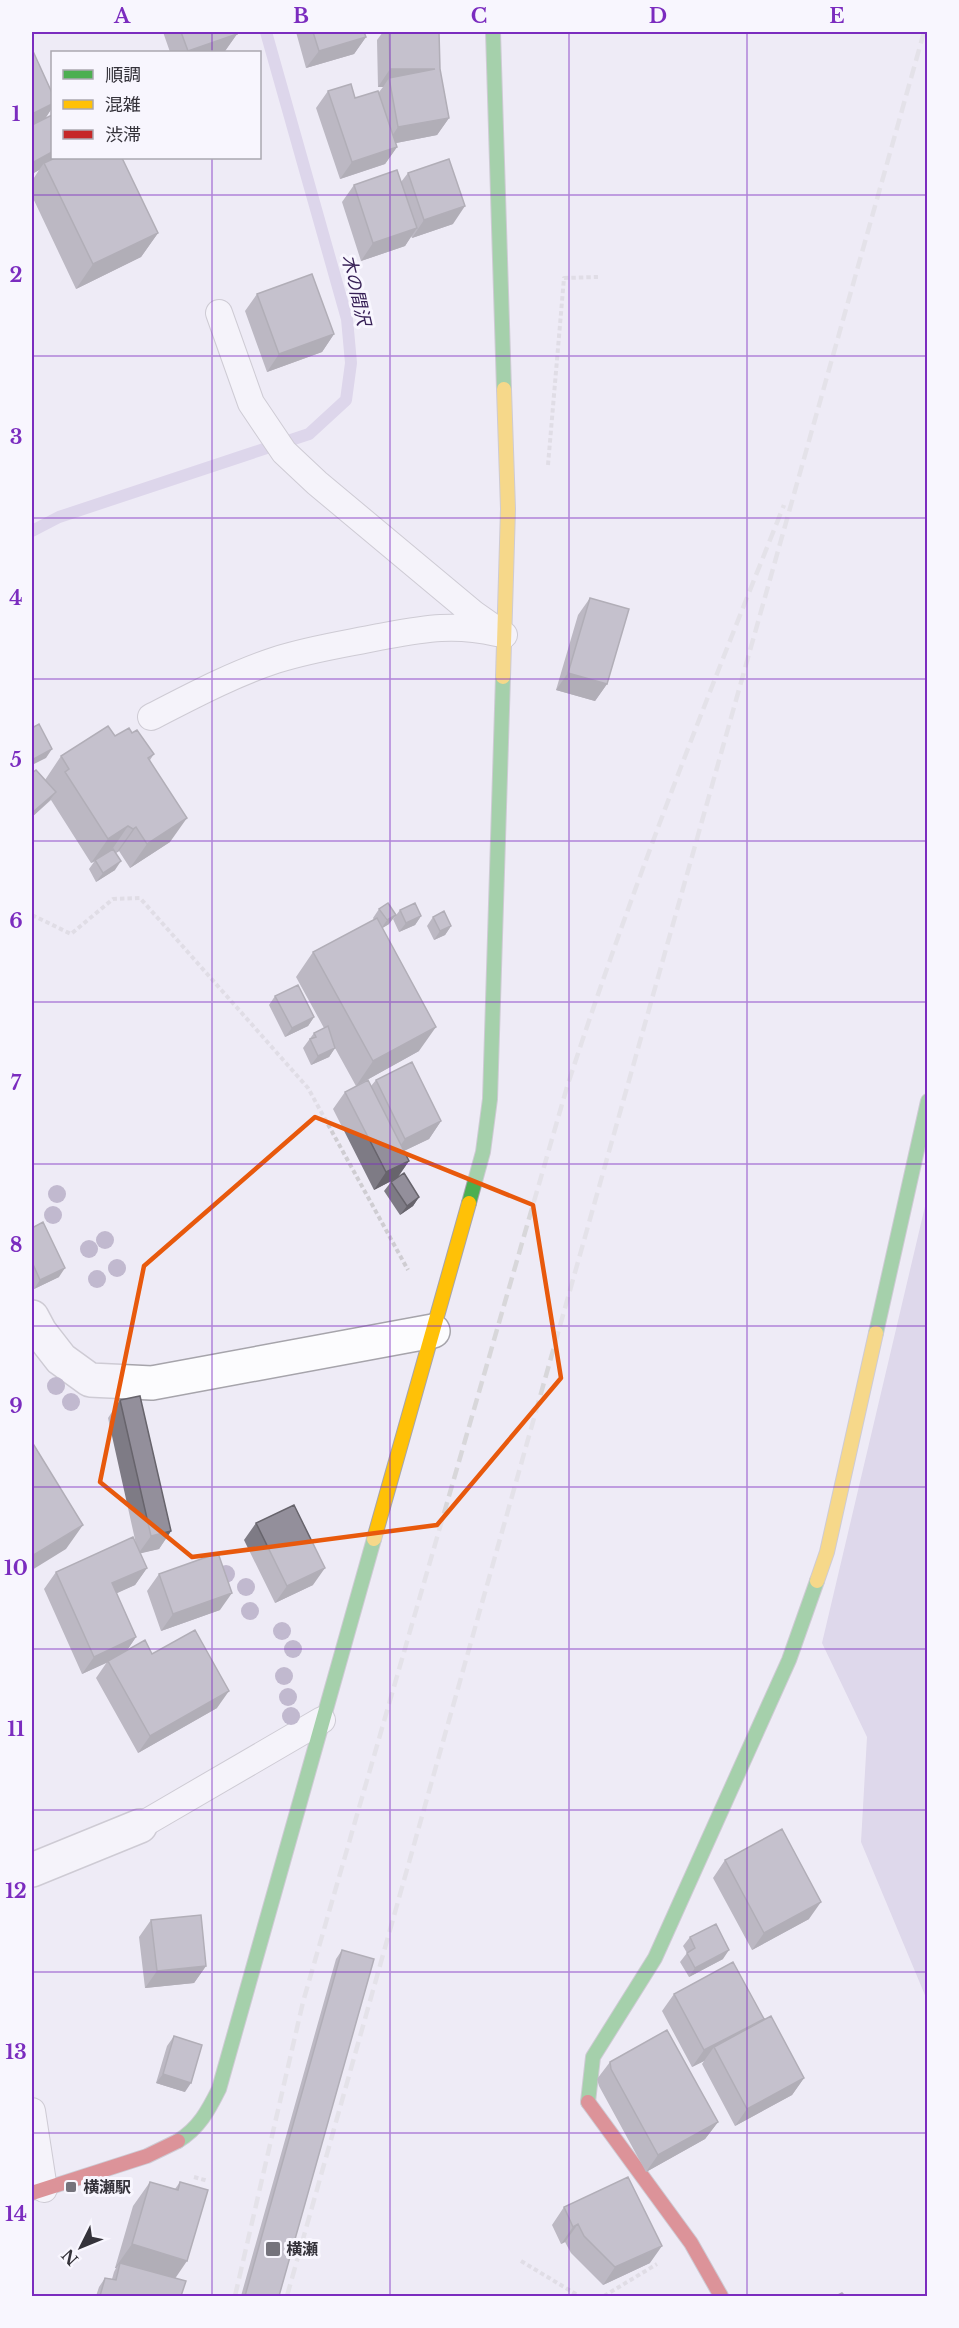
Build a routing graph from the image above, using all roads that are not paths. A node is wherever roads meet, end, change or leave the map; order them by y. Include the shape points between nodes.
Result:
1 (493, 32) edge
2 (219, 313) dead end
3 (504, 635) junction
4 (151, 717) dead end
5 (927, 1101) edge
6 (32, 1317) edge
7 (435, 1326) junction
8 (322, 1720) junction
9 (140, 1826) joint
10 (32, 1870) edge
11 (32, 2111) edge
12 (38, 2191) edge
13 (712, 2293) edge

1 - 3 street via 508,509
2 - 3 lane via 251,403 284,452
3 - 4 lane via 473,628 436,627 330,646 244,673
3 - 7 street via 490,1099 483,1152
5 - 13 street via 820,1574 789,1660 654,1958 593,2056 587,2101 691,2243
6 - 7 street via 61,1359 90,1380 152,1383
7 - 8 street
8 - 9 lane
8 - 12 street via 219,2089 207,2114 180,2140 148,2156
9 - 10 street
11 - 12 lane

